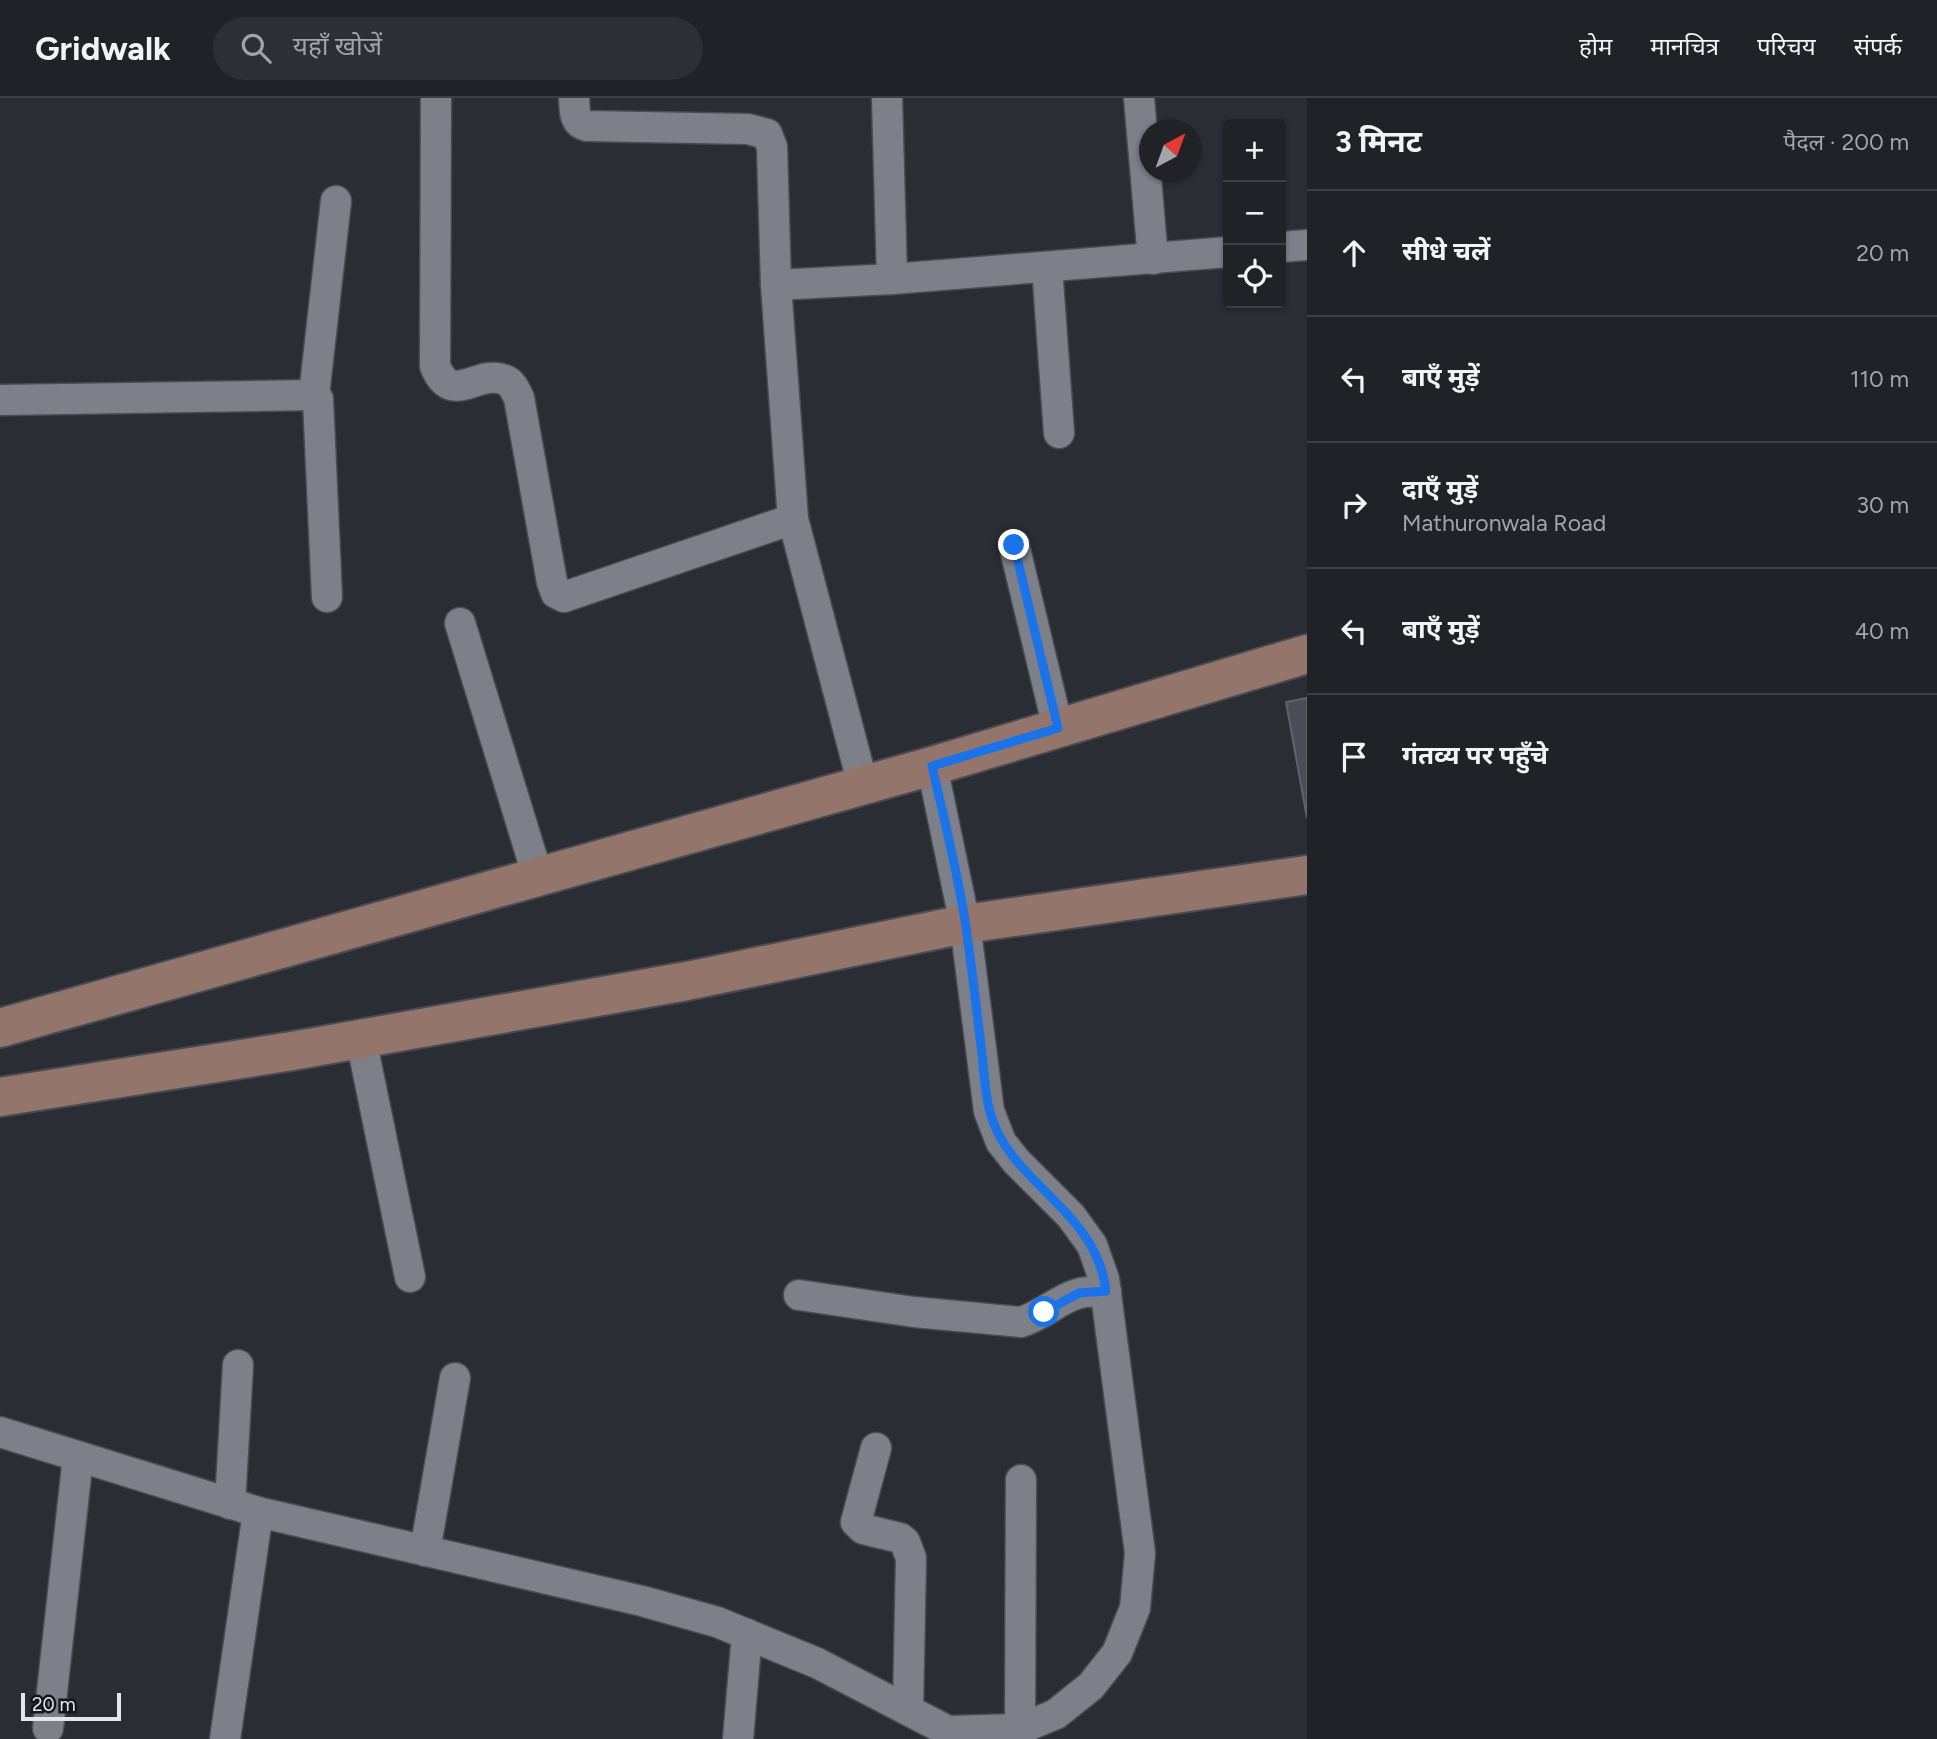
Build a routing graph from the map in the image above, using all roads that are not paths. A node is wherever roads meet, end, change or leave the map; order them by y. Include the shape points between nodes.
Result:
1 (436, 98) edge
2 (574, 98) edge
3 (887, 98) edge
4 (1139, 98) edge
5 (335, 201) dead end
6 (1307, 244) edge
7 (1286, 246) edge
8 (1223, 252) edge
9 (1153, 259) junction
10 (1047, 267) junction
11 (892, 279) junction
12 (776, 285) junction
13 (314, 395) junction
14 (0, 400) edge
15 (1059, 433) dead end
16 (793, 519) junction
17 (1014, 545) dead end
18 (327, 597) dead end
19 (460, 623) dead end
20 (1307, 654) edge
21 (1058, 728) junction
22 (932, 766) junction
23 (863, 785) junction
24 (1307, 875) edge
25 (538, 877) junction
26 (965, 924) junction
27 (0, 1028) edge
28 (361, 1039) junction
29 (0, 1097) edge
30 (410, 1277) dead end
31 (1106, 1291) junction
32 (799, 1295) dead end
33 (238, 1365) dead end
34 (455, 1378) dead end
35 (0, 1432) edge
36 (876, 1448) dead end
37 (78, 1457) junction
38 (1021, 1480) dead end
39 (230, 1504) junction
40 (258, 1512) junction
41 (425, 1551) junction
42 (747, 1634) junction
43 (908, 1710) junction
44 (48, 1728) dead end
45 (1020, 1729) junction
46 (949, 1735) edge
47 (225, 1739) edge
48 (737, 1739) edge

1 - 16 street via 435,366 449,385 492,379 513,386 556,593 576,595
2 - 12 street via 580,125 748,129 767,134 772,147
3 - 11 street
4 - 9 street
5 - 13 street
6 - 7 street
8 - 9 street
9 - 10 street
10 - 11 street
10 - 15 street
11 - 12 street
12 - 16 street
13 - 14 street
13 - 18 street via 318,399
16 - 23 street
17 - 21 street
19 - 25 street
20 - 21 street
21 - 22 street
22 - 23 street
22 - 26 street
23 - 25 street
24 - 26 street
25 - 27 street
26 - 28 street via 687,981
26 - 31 street via 989,1111 1001,1142 1092,1245
28 - 29 street
28 - 30 street
31 - 32 street via 1079,1293 1021,1322
31 - 45 street via 1140,1553 1135,1608 1117,1653 1091,1686 1056,1714
33 - 39 street
34 - 41 street
35 - 37 street
36 - 43 street via 856,1522 900,1538 911,1558
37 - 39 street
37 - 44 street
38 - 45 street
39 - 40 street
40 - 41 street
40 - 47 street
41 - 42 street via 642,1601
42 - 43 street via 817,1663
42 - 48 street
43 - 46 street
45 - 46 street

